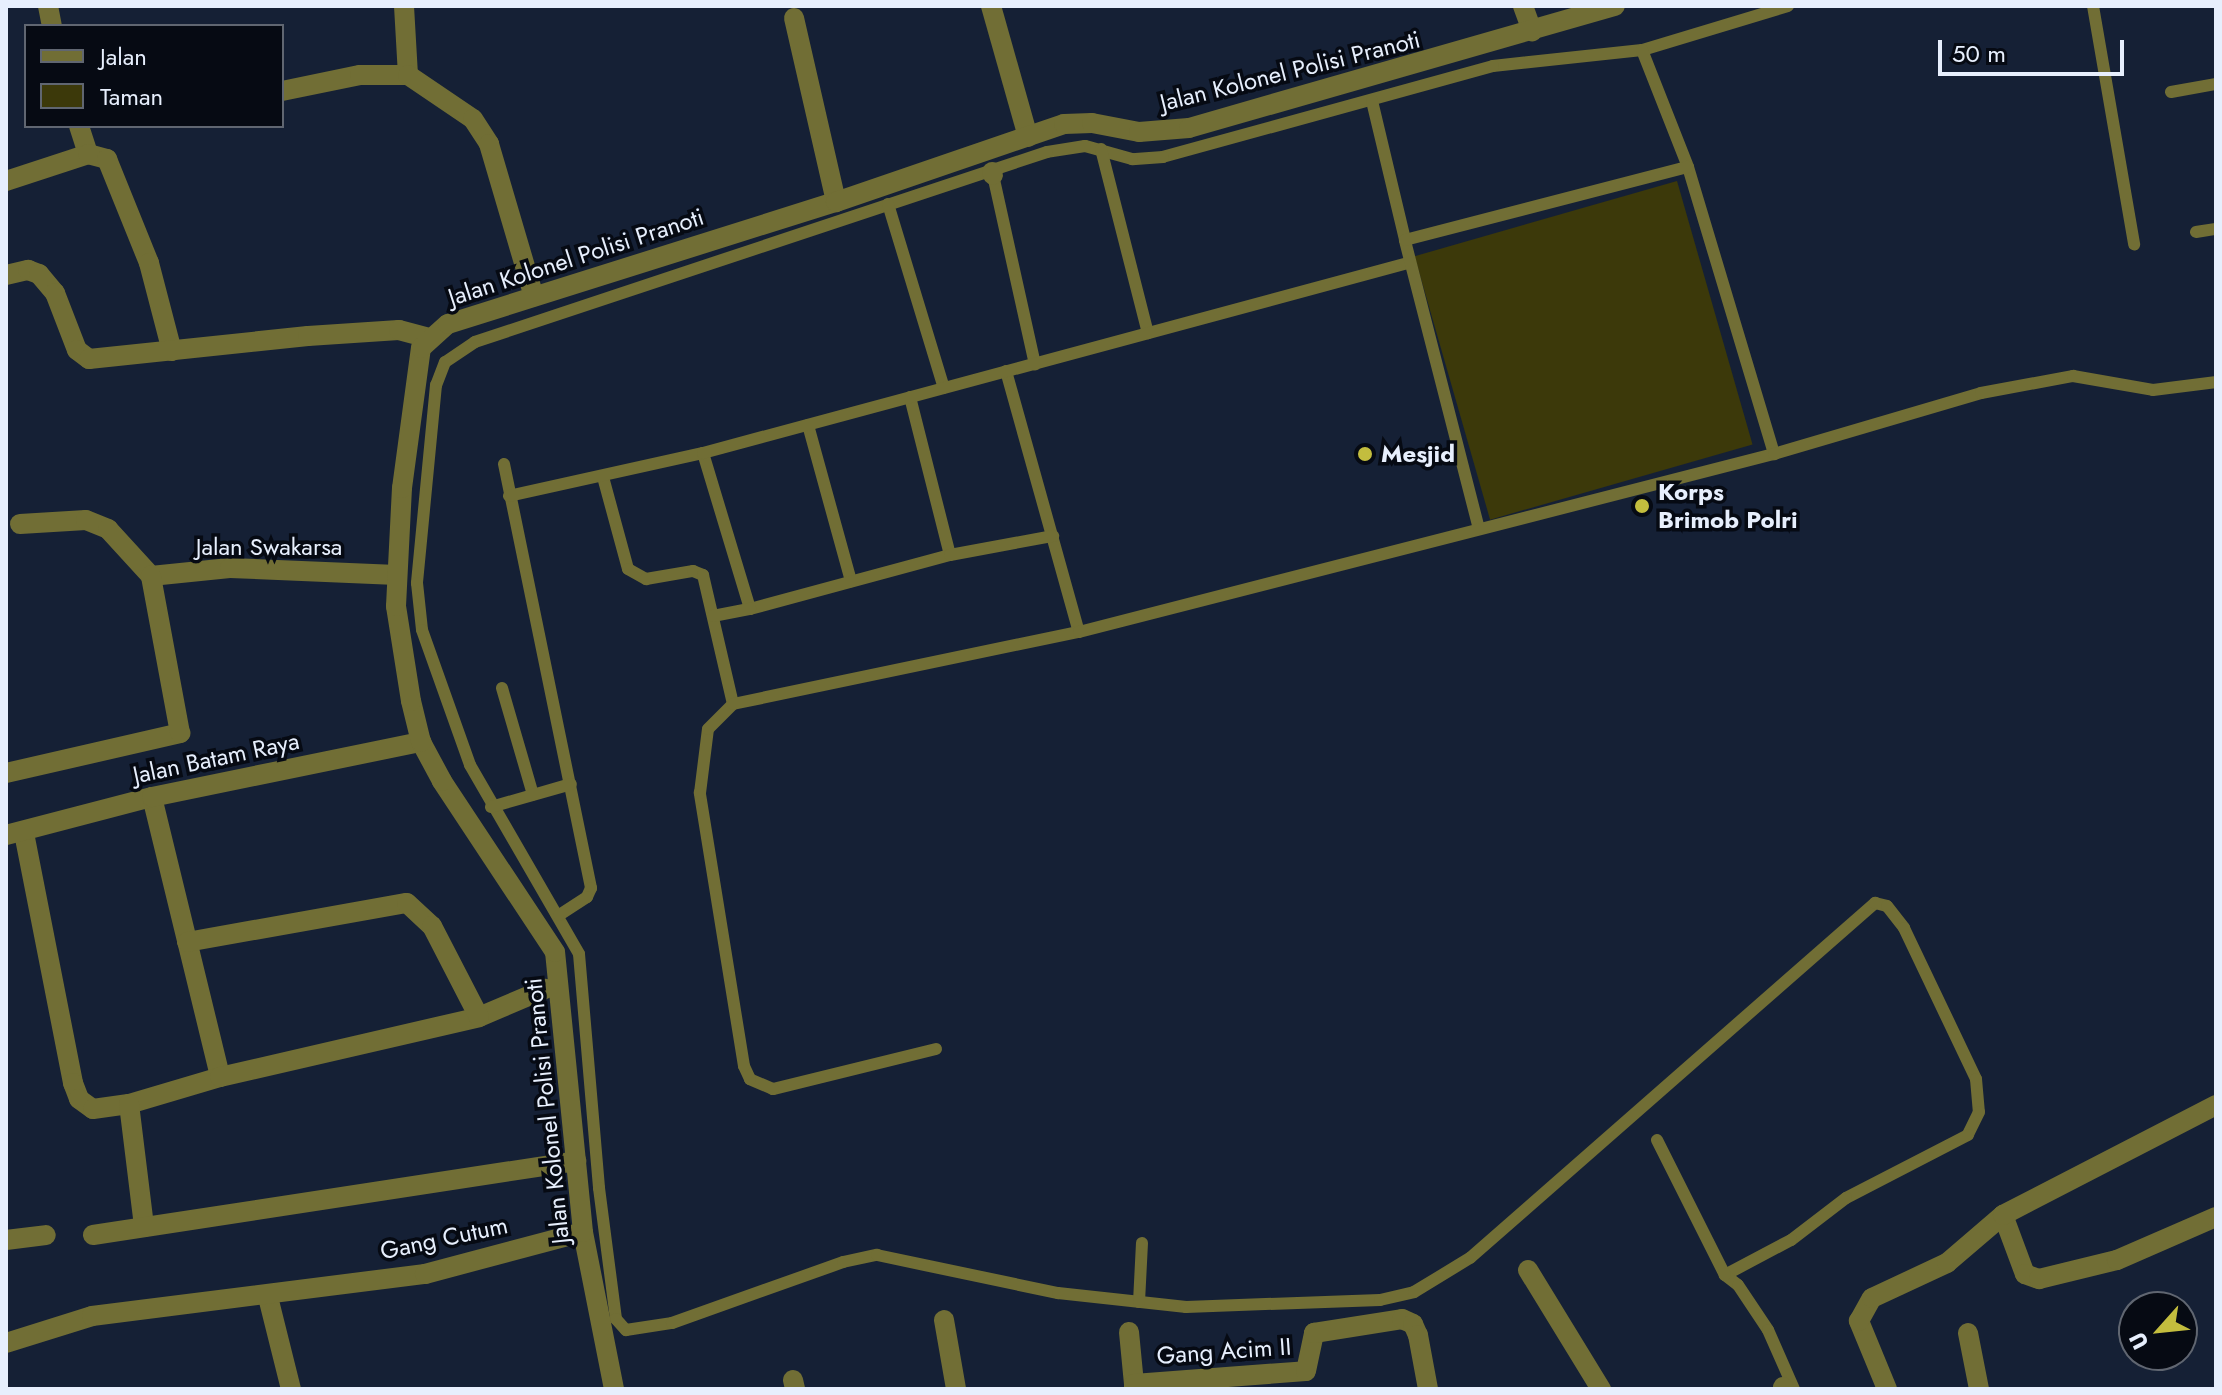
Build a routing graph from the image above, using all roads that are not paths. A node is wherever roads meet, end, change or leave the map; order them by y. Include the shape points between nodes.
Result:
1 (404, 6) edge
2 (991, 6) edge
3 (1523, 6) edge
4 (1615, 6) edge
5 (1788, 6) edge
6 (2093, 6) edge
7 (794, 18) dead end
8 (1532, 31) junction
9 (1642, 50) junction
10 (408, 75) junction
11 (2216, 84) edge
12 (284, 91) edge
13 (2171, 92) dead end
14 (1372, 101) junction
15 (80, 128) edge
16 (1028, 137) junction
17 (1101, 149) junction
18 (88, 154) junction
19 (1688, 167) junction
20 (993, 173) junction
21 (6, 181) edge
22 (836, 202) junction
23 (888, 204) junction
24 (2216, 229) edge
25 (2196, 232) dead end
26 (1405, 240) junction
27 (2134, 244) dead end
28 (1408, 263) junction
29 (6, 275) edge
30 (534, 297) junction
31 (1148, 333) junction
32 (429, 338) junction
33 (172, 351) junction
34 (1035, 364) junction
35 (1006, 371) junction
36 (2216, 382) edge
37 (944, 388) junction
38 (910, 397) junction
39 (808, 425) junction
40 (703, 453) junction
41 (1774, 454) junction
42 (504, 464) dead end
43 (603, 477) junction
44 (509, 496) junction
45 (20, 524) dead end
46 (1479, 529) junction
47 (1053, 536) junction
48 (950, 555) junction
49 (397, 575) junction
50 (151, 576) junction
51 (851, 581) junction
52 (750, 609) junction
53 (713, 616) junction
54 (1079, 632) junction
55 (502, 688) dead end
56 (733, 704) junction
57 (421, 742) junction
58 (6, 773) edge
59 (571, 784) junction
60 (533, 795) junction
61 (152, 797) junction
62 (491, 807) junction
63 (15, 834) edge
64 (559, 915) junction
65 (187, 942) junction
66 (545, 989) dead end
67 (479, 1017) junction
68 (936, 1049) dead end
69 (220, 1077) junction
70 (129, 1104) junction
71 (2216, 1105) edge
72 (1657, 1140) dead end
73 (576, 1161) junction
74 (2003, 1215) junction
75 (2216, 1217) edge
76 (144, 1227) junction
77 (583, 1232) junction
78 (46, 1235) dead end
79 (93, 1235) dead end
80 (6, 1240) edge
81 (1142, 1243) dead end
82 (1528, 1270) dead end
83 (1725, 1275) junction
84 (268, 1297) junction
85 (1139, 1302) junction
86 (944, 1320) dead end
87 (1129, 1332) dead end
88 (1968, 1333) dead end
89 (6, 1343) edge
90 (1134, 1386) edge
91 (1787, 1388) edge
92 (291, 1389) edge
93 (614, 1389) edge
94 (956, 1389) edge
95 (1428, 1389) edge
96 (1601, 1389) edge
97 (1887, 1389) edge
98 (1979, 1389) edge

1 - 10 street
2 - 16 street
3 - 8 street
4 - 8 street, Jalan Kolonel Polisi Pranoti
5 - 9 lane
6 - 27 lane
7 - 22 street
8 - 16 street, Jalan Kolonel Polisi Pranoti via 1189,128 1139,132 1080,122
9 - 14 lane via 1493,66
9 - 19 lane
10 - 12 street via 360,75
10 - 30 street via 481,129
11 - 13 lane
14 - 17 lane via 1163,157 1132,159
14 - 26 lane
15 - 18 street
16 - 22 street, Jalan Kolonel Polisi Pranoti
17 - 20 lane via 1068,147
17 - 31 lane
18 - 21 street
18 - 33 street via 99,153 114,168 149,263
19 - 26 lane
19 - 41 lane
20 - 23 lane
20 - 34 lane
22 - 30 street, Jalan Kolonel Polisi Pranoti
23 - 37 lane
23 - 62 lane via 486,338 445,362 429,417 419,607 455,730
24 - 25 lane
26 - 28 lane
28 - 31 lane
28 - 46 lane
29 - 33 street via 28,270 39,274 55,293 77,350 89,359
30 - 32 street, Jalan Kolonel Polisi Pranoti via 448,324
31 - 34 lane
32 - 33 street via 399,330
32 - 49 street, Jalan Kolonel Polisi Pranoti via 416,361
34 - 35 lane
35 - 37 lane
35 - 47 lane
36 - 41 lane via 2153,390 2073,376 1981,393
37 - 38 lane
38 - 39 lane
38 - 48 lane
39 - 40 lane
39 - 51 lane
40 - 43 lane
40 - 52 lane
41 - 46 lane
42 - 44 lane
43 - 44 lane
43 - 53 lane via 628,569 646,579 693,571 703,575
44 - 59 lane
45 - 50 street via 86,520 108,529
46 - 54 lane
47 - 48 lane
47 - 54 lane
48 - 51 lane
49 - 50 street, Jalan Swakarsa via 230,568
49 - 57 street, Jalan Kolonel Polisi Pranoti via 399,633
50 - 58 street via 180,733
51 - 52 lane
52 - 53 lane
53 - 56 lane
54 - 56 lane
55 - 60 lane
56 - 68 lane via 708,729 700,793 750,1079 773,1089
57 - 61 street, Jalan Batam Raya
57 - 73 street, Jalan Kolonel Polisi Pranoti via 459,810 555,952
59 - 60 lane
59 - 64 lane via 591,888 587,897
60 - 62 lane
61 - 63 street, Jalan Batam Raya
61 - 65 street
62 - 64 lane
63 - 70 street via 79,1099 93,1109
64 - 85 lane via 583,969 599,1188 616,1319 626,1330 672,1323 843,1262 877,1255 1058,1293
65 - 67 street via 407,903 432,926
65 - 69 street
66 - 67 street
67 - 69 street
69 - 70 street
70 - 76 street
71 - 74 street
72 - 83 lane
73 - 76 street
73 - 77 street, Jalan Kolonel Polisi Pranoti
74 - 75 street via 2025,1274 2039,1279 2117,1260
74 - 97 street via 1947,1263 1872,1298 1863,1308 1862,1333
76 - 79 street
77 - 84 street, Gang Cutum via 425,1274
77 - 93 street, Jalan Kolonel Polisi Pranoti
78 - 80 street
81 - 85 lane
82 - 96 street
83 - 85 lane via 1791,1240 1846,1198 1968,1135 1974,1125 1980,1097 1976,1079 1904,928 1887,906 1875,903 1864,909 1470,1258 1432,1284 1380,1300 1186,1307
83 - 91 lane via 1738,1285 1768,1330
84 - 89 street, Gang Cutum via 92,1316
84 - 92 street
86 - 94 street
87 - 90 street
88 - 98 street
90 - 95 street, Gang Acim II via 1306,1371 1314,1333 1402,1319 1413,1324 1418,1335

